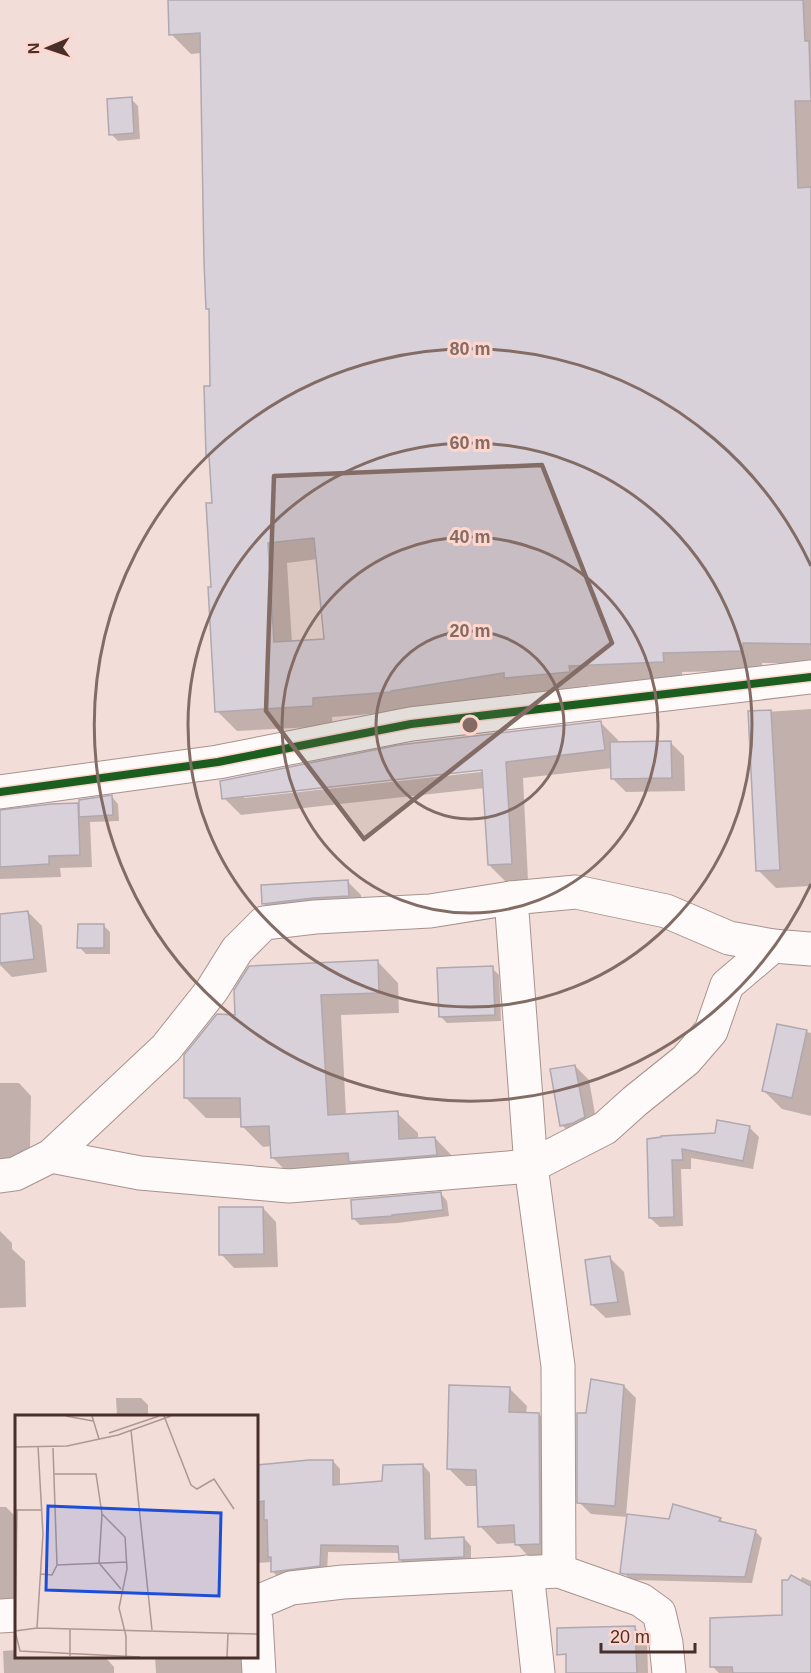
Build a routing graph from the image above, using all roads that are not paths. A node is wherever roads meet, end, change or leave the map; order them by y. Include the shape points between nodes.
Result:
1 (811, 677) edge
2 (0, 792) edge
3 (511, 898) junction
4 (773, 946) junction
5 (811, 949) edge
6 (51, 1156) junction
7 (531, 1166) junction
8 (0, 1176) edge
9 (543, 1571) junction
10 (258, 1600) edge
11 (15, 1615) edge
12 (0, 1616) edge
13 (258, 1655) edge
14 (259, 1673) edge
15 (538, 1673) edge
16 (669, 1673) edge

1 - 2 street via 411,724 218,762
3 - 4 street via 576,892 666,911 729,938
3 - 6 street via 430,911 264,923 237,950 212,990 166,1048
3 - 7 street
4 - 5 street
4 - 7 street via 727,985 711,1031 686,1060 604,1128
6 - 7 street via 140,1173 289,1186
6 - 8 street via 15,1174
7 - 9 street via 558,1366
9 - 10 street via 343,1582 291,1588
9 - 15 street
9 - 16 street via 641,1600 659,1613
11 - 12 street
13 - 14 street

